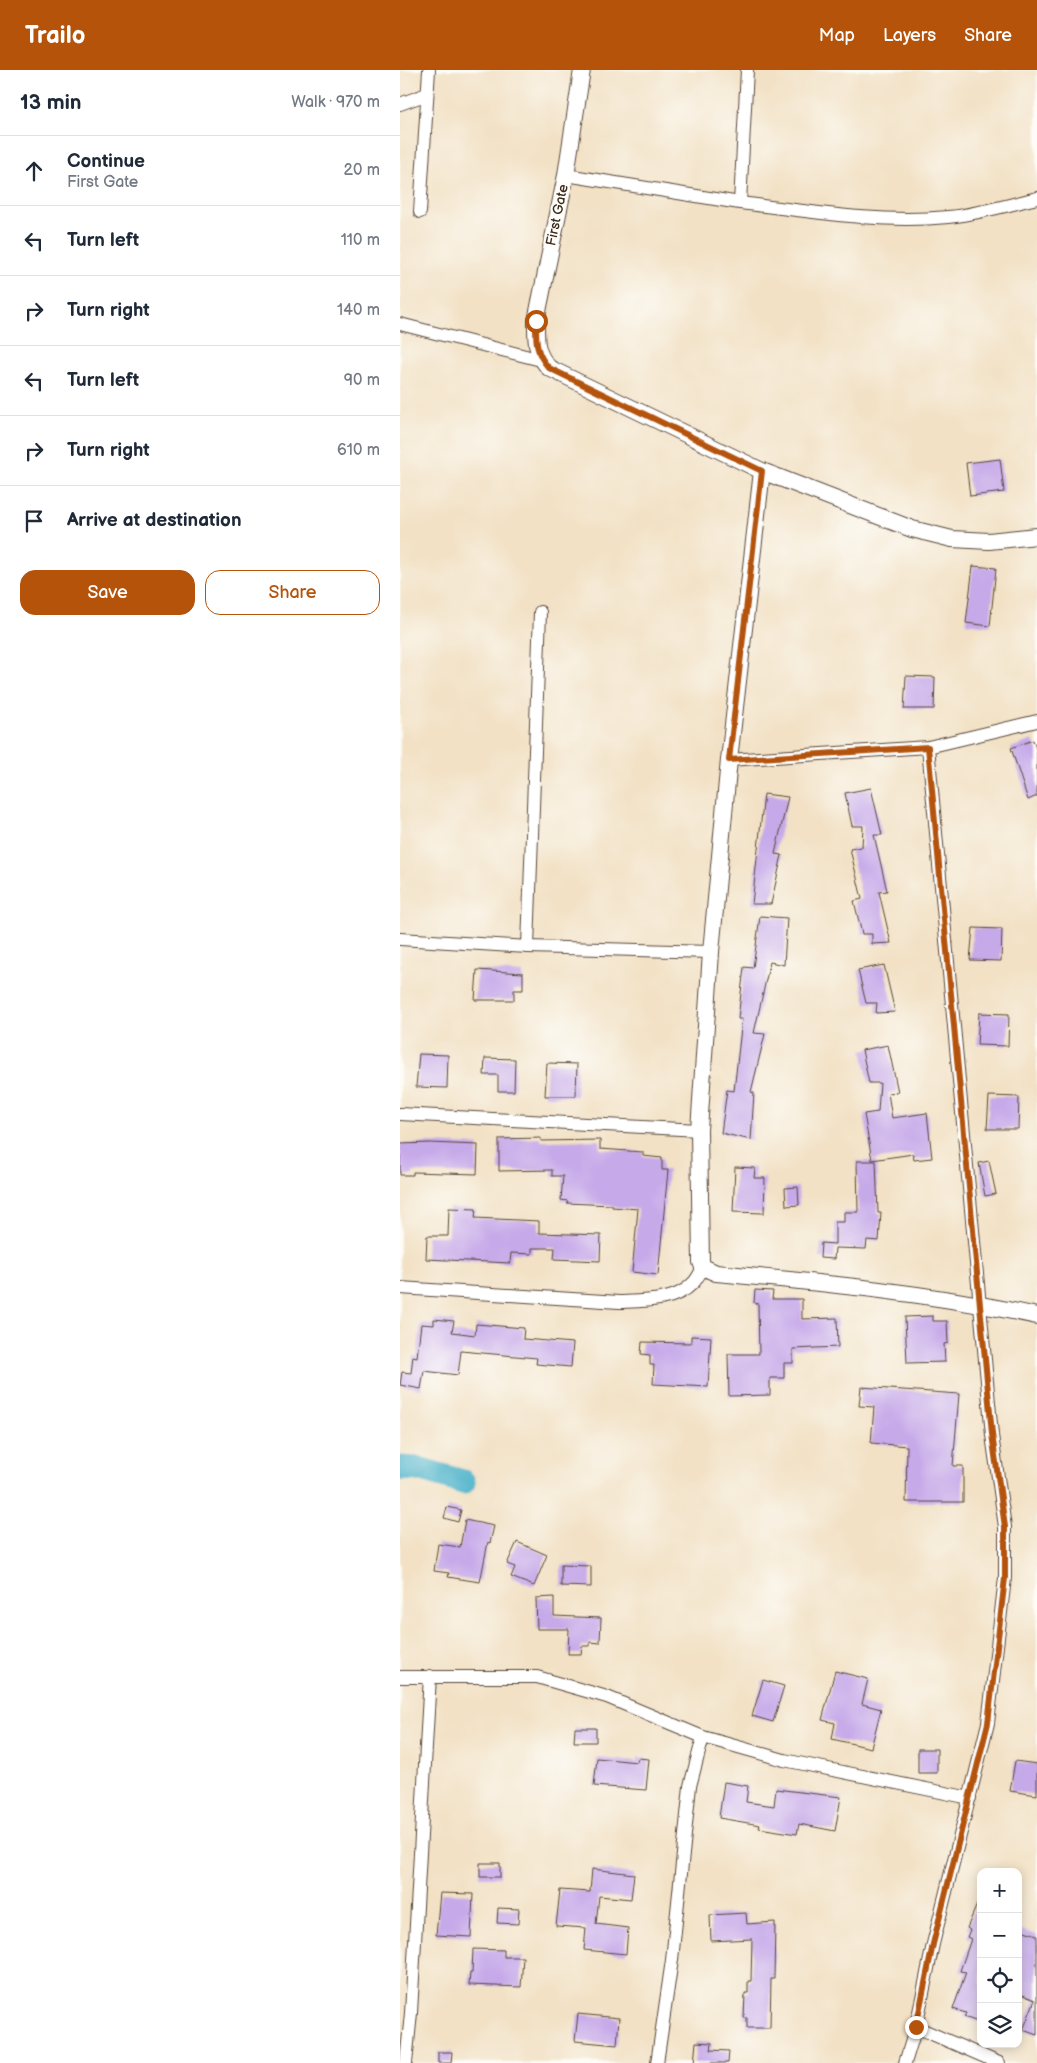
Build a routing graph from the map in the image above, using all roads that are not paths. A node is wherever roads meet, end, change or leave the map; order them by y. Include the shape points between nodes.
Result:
1 (429, 70) edge
2 (582, 70) edge
3 (747, 70) edge
4 (427, 94) junction
5 (400, 104) edge
6 (566, 175) junction
7 (1037, 198) edge
8 (740, 203) junction
9 (420, 212) dead end
10 (400, 324) edge
11 (540, 360) junction
12 (762, 471) junction
13 (1037, 536) edge
14 (540, 612) dead end
15 (1037, 721) edge
16 (928, 747) junction
17 (729, 760) junction
18 (400, 939) edge
19 (528, 947) junction
20 (711, 952) junction
21 (400, 1114) edge
22 (699, 1130) junction
23 (703, 1267) junction
24 (400, 1288) edge
25 (980, 1304) junction
26 (1037, 1316) edge
27 (430, 1676) junction
28 (400, 1677) edge
29 (703, 1737) junction
30 (970, 1798) junction
31 (916, 2027) junction
32 (406, 2063) edge
33 (657, 2063) edge
34 (905, 2063) edge
35 (999, 2063) edge

1 - 4 street
2 - 6 street, First Gate
3 - 8 street
4 - 5 street
4 - 9 street
6 - 8 street
6 - 11 street, First Gate via 536,321
7 - 8 street via 979,212 917,218 854,216
10 - 11 street
11 - 12 street via 561,375
12 - 13 street via 912,529 952,539 989,541
12 - 17 street
14 - 19 street
15 - 16 street
16 - 17 street
16 - 25 street
17 - 20 street
18 - 19 street
19 - 20 street
20 - 22 street
21 - 22 street
22 - 23 street via 699,1255
23 - 24 street via 693,1284 679,1294 644,1301
23 - 25 street via 716,1273 894,1290
25 - 26 street
25 - 30 street via 992,1434 1005,1527 1005,1578 988,1723
27 - 28 street
27 - 29 street via 537,1677 607,1697
27 - 32 street
29 - 30 street via 784,1760
29 - 33 street via 690,1786 672,1960
30 - 31 street via 933,1944
31 - 34 street
31 - 35 street

